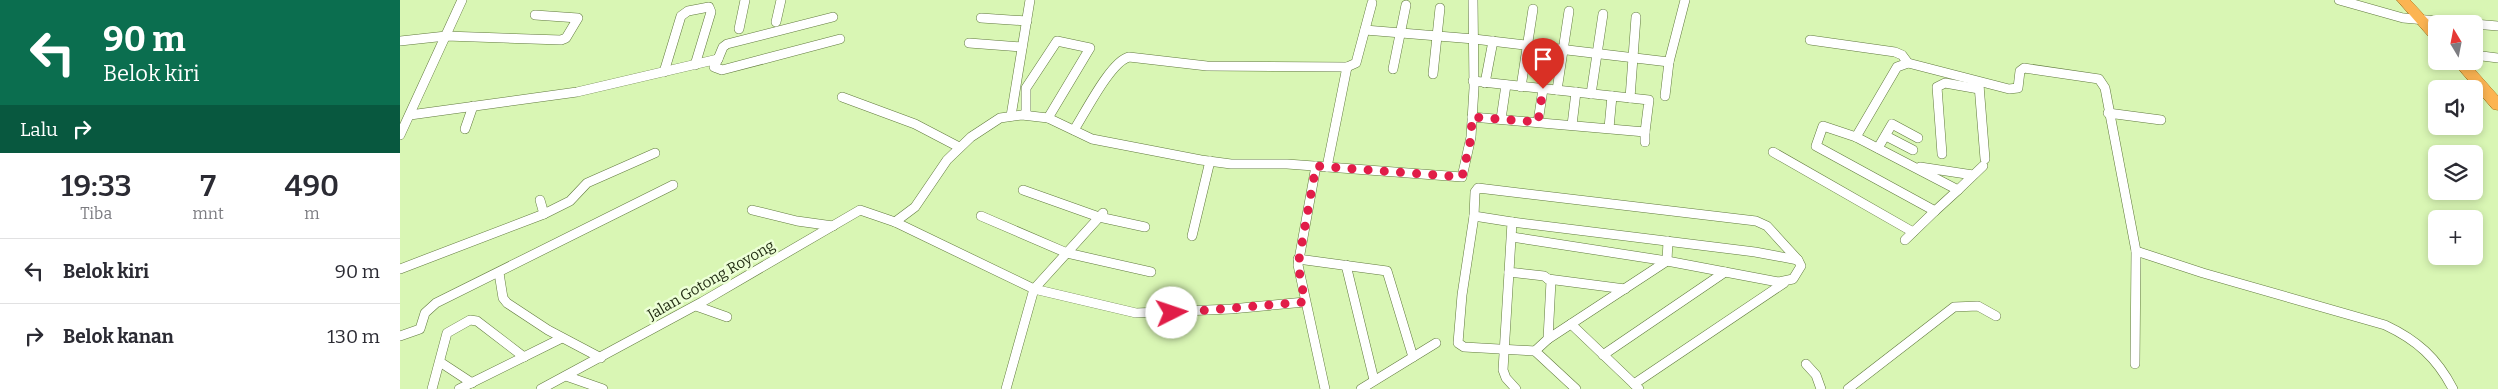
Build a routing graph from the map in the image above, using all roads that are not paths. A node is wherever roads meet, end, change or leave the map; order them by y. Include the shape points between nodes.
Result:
1 (462, 0) edge
2 (745, 0) edge
3 (781, 0) edge
4 (1030, 0) edge
5 (1473, 0) edge
6 (1685, 0) edge
7 (2339, 0) edge
8 (2403, 0) edge
9 (1372, 3) dead end
10 (1406, 5) dead end
11 (1440, 8) dead end
12 (1532, 9) dead end
13 (1569, 11) dead end
14 (1603, 14) dead end
15 (535, 15) dead end
16 (833, 17) dead end
17 (1636, 17) dead end
18 (980, 18) dead end
19 (2420, 19) junction
20 (2428, 20) edge
21 (1027, 21) junction
22 (776, 22) dead end
23 (2483, 25) edge
24 (2498, 26) edge
25 (2428, 28) edge
26 (739, 30) dead end
27 (1365, 30) junction
28 (1401, 34) junction
29 (446, 36) junction
30 (1438, 37) junction
31 (840, 39) dead end
32 (1474, 39) junction
33 (1810, 40) dead end
34 (400, 41) edge
35 (1493, 41) junction
36 (969, 43) dead end
37 (1527, 44) junction
38 (1022, 47) junction
39 (1564, 48) junction
40 (1598, 53) junction
41 (2483, 56) edge
42 (1632, 58) junction
43 (2498, 58) edge
44 (718, 59) junction
45 (1669, 62) junction
46 (1908, 62) junction
47 (694, 65) junction
48 (1346, 67) junction
49 (1393, 69) dead end
50 (2467, 70) edge
51 (664, 72) junction
52 (1432, 74) dead end
53 (1474, 81) junction
54 (1485, 83) junction
55 (1506, 85) junction
56 (1979, 85) junction
57 (1521, 86) junction
58 (1543, 89) junction
59 (1557, 90) junction
60 (1576, 92) junction
61 (1591, 94) junction
62 (1612, 96) junction
63 (1665, 96) dead end
64 (842, 97) dead end
65 (1630, 98) junction
66 (2498, 105) edge
67 (473, 106) junction
68 (2108, 113) junction
69 (410, 115) junction
70 (1026, 115) junction
71 (1011, 116) junction
72 (1472, 117) junction
73 (1048, 118) junction
74 (1501, 119) junction
75 (2161, 120) dead end
76 (1538, 122) junction
77 (1572, 124) junction
78 (1609, 128) junction
79 (465, 129) dead end
80 (1074, 130) junction
81 (401, 131) edge
82 (1645, 132) junction
83 (1886, 136) junction
84 (1856, 137) junction
85 (1918, 138) dead end
86 (1645, 142) dead end
87 (959, 147) junction
88 (1878, 148) junction
89 (1913, 150) dead end
90 (1773, 152) dead end
91 (655, 153) dead end
92 (1942, 154) dead end
93 (1210, 161) junction
94 (1316, 166) junction
95 (1912, 166) junction
96 (1327, 167) junction
97 (1973, 175) junction
98 (673, 185) dead end
99 (1023, 190) dead end
100 (1958, 190) junction
101 (540, 200) dead end
102 (752, 210) dead end
103 (1935, 211) junction
104 (544, 214) junction
105 (1101, 215) junction
106 (981, 216) dead end
107 (1474, 216) junction
108 (896, 222) junction
109 (1512, 222) junction
110 (833, 226) junction
111 (1144, 227) dead end
112 (1913, 232) junction
113 (1192, 236) dead end
114 (1512, 237) junction
115 (1905, 240) dead end
116 (1668, 241) junction
117 (2136, 251) junction
118 (1067, 253) junction
119 (1298, 259) junction
120 (1798, 260) junction
121 (1667, 261) junction
122 (1346, 265) junction
123 (400, 269) edge
124 (1151, 272) dead end
125 (1509, 272) junction
126 (1725, 272) junction
127 (499, 273) junction
128 (1548, 279) junction
129 (1784, 283) junction
130 (1034, 289) junction
131 (1625, 289) junction
132 (1305, 302) junction
133 (696, 306) junction
134 (1996, 316) dead end
135 (727, 317) dead end
136 (1571, 324) junction
137 (400, 336) edge
138 (562, 338) junction
139 (1548, 339) junction
140 (1436, 343) dead end
141 (1506, 349) junction
142 (1535, 351) junction
143 (1603, 355) junction
144 (1413, 356) junction
145 (524, 357) junction
146 (602, 358) junction
147 (440, 362) junction
148 (1806, 364) dead end
149 (2135, 364) dead end
150 (566, 376) junction
151 (1374, 380) junction
152 (472, 383) junction
153 (1636, 386) edge
154 (432, 389) edge
155 (460, 389) edge
156 (541, 389) edge
157 (603, 389) edge
158 (1006, 389) edge
159 (1325, 389) edge
160 (1361, 389) edge
161 (1516, 389) edge
162 (1576, 389) edge
163 (1821, 389) edge
164 (1848, 389) edge
165 (2453, 389) edge

1 - 29 street
2 - 26 street
3 - 22 street
4 - 21 street
5 - 32 street
6 - 45 street
7 - 19 street via 2400,18
8 - 19 highway
9 - 27 street
10 - 28 street
11 - 30 street
12 - 37 street
13 - 39 street
14 - 40 street
15 - 29 street via 578,18 566,38 561,40
16 - 44 street via 727,44
17 - 42 street
18 - 21 street
19 - 20 street
19 - 25 highway
21 - 38 street
23 - 24 street
27 - 28 street
27 - 48 street via 1356,63
28 - 30 street
28 - 49 street
29 - 34 street
29 - 69 street
30 - 32 street
30 - 52 street
31 - 44 street via 722,70 714,67
32 - 35 street
32 - 53 street
33 - 46 street via 1895,52
35 - 37 street
35 - 54 street
36 - 38 street
37 - 39 street
37 - 57 street
38 - 71 street
39 - 40 street
39 - 59 street
40 - 42 street
40 - 61 street
41 - 43 street
42 - 45 street
42 - 65 street
44 - 47 street
45 - 63 street
46 - 56 street
46 - 84 street via 1897,67
47 - 51 street
47 - 51 street via 711,12 709,7 688,11 681,16
48 - 80 street via 1220,68 1132,56 1119,62
48 - 96 street
50 - 66 highway
51 - 67 street via 577,92
53 - 54 street
53 - 72 street
54 - 55 street
55 - 57 street
55 - 74 street
56 - 68 street via 2018,88 2020,71 2028,68 2094,77 2103,84
56 - 92 street via 1945,83 1937,87
56 - 97 street via 1984,163
57 - 58 street
58 - 59 street
58 - 76 street
59 - 60 street
60 - 61 street
60 - 77 street
61 - 62 street
62 - 65 street
62 - 78 street
64 - 87 street via 915,124
65 - 82 street via 1649,100
67 - 69 street
67 - 79 street
68 - 75 street
68 - 117 street
69 - 81 street
70 - 71 street
70 - 73 street
70 - 73 street via 1026,88 1057,41 1090,48
71 - 87 street via 992,123
72 - 74 street
72 - 96 street via 1462,177
73 - 80 street
74 - 76 street
76 - 77 street
77 - 78 street
78 - 82 street
80 - 93 street via 1092,139
82 - 86 street
83 - 85 street via 1892,124
83 - 88 street
83 - 89 street
84 - 88 street
84 - 103 street via 1823,126 1813,149
87 - 108 street via 914,207
88 - 95 street
90 - 112 street
91 - 104 street via 587,183 573,199
93 - 94 street
93 - 113 street
94 - 96 street
94 - 119 street
95 - 97 street
95 - 100 street
97 - 100 street
98 - 127 street
99 - 105 street
100 - 103 street
101 - 104 street
102 - 110 street
103 - 112 street
104 - 123 street
105 - 111 street
105 - 118 street
106 - 118 street
107 - 109 street
107 - 120 street via 1475,192 1481,187 1756,221 1768,226
107 - 141 street via 1458,343 1464,347
108 - 110 street, Jalan Gotong Royong via 860,210
108 - 130 street, Jalan Gotong Royong
109 - 114 street
109 - 116 street
110 - 133 street, Jalan Gotong Royong
112 - 115 street
114 - 121 street
114 - 125 street
116 - 120 street
116 - 121 street
117 - 149 street
117 - 165 street via 2345,312 2394,330 2414,339 2431,354
118 - 124 street
118 - 130 street
119 - 122 street
119 - 132 street
120 - 129 street via 1801,266 1798,273
121 - 126 street
121 - 131 street
122 - 144 street via 1385,270 1390,274
122 - 151 street
125 - 128 street
125 - 141 street
126 - 129 street
126 - 143 street
127 - 137 street via 436,303 425,313 420,329
127 - 138 street via 503,298 507,303
128 - 131 street
128 - 139 street via 1552,285
129 - 153 street
130 - 132 street, Jalan Gotong Royong via 1144,314
130 - 158 street
131 - 136 street
132 - 159 street
133 - 135 street
133 - 146 street, Jalan Gotong Royong
134 - 164 street via 1978,306 1954,307
136 - 139 street
136 - 143 street
138 - 145 street
138 - 146 street
139 - 142 street
140 - 144 street
141 - 142 street
141 - 161 street via 1504,375
142 - 162 street
143 - 153 street
144 - 151 street
145 - 147 street via 472,320 448,332
145 - 152 street
146 - 150 street, Jalan Gotong Royong
147 - 152 street
147 - 154 street
148 - 163 street via 1816,375
150 - 156 street, Jalan Gotong Royong
150 - 157 street
151 - 160 street
152 - 155 street

